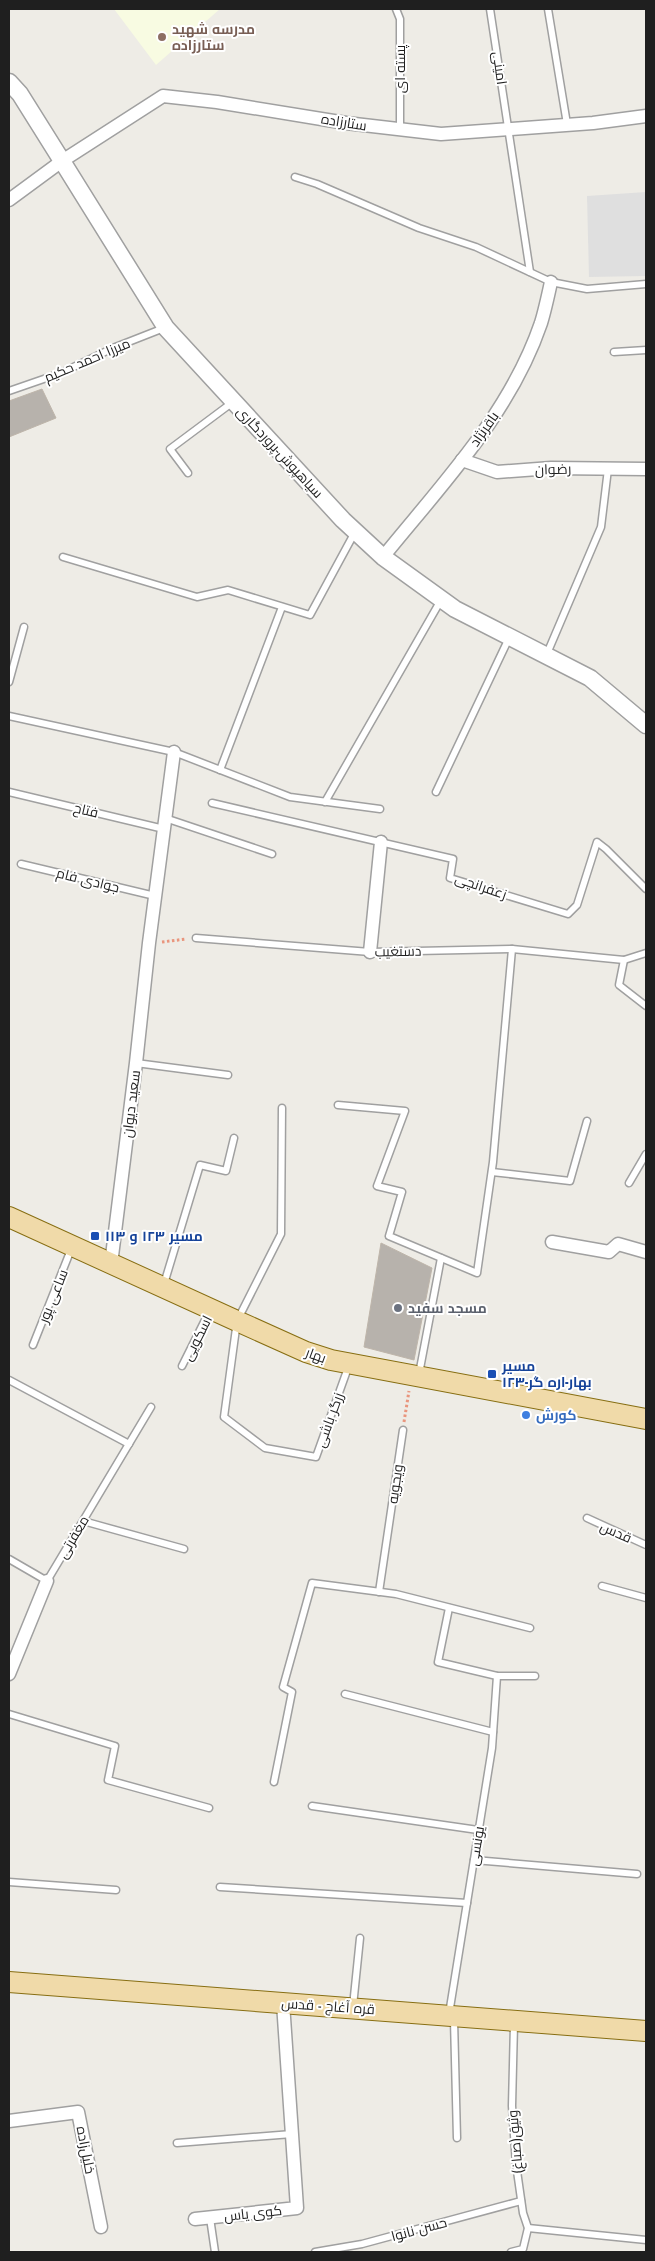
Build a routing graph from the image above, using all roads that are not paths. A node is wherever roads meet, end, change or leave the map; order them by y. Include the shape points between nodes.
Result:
1 (396, 9) edge
2 (490, 9) edge
3 (548, 9) edge
4 (9, 82) edge
5 (646, 116) edge
6 (567, 124) junction
7 (507, 128) junction
8 (400, 130) junction
9 (62, 161) junction
10 (295, 177) dead end
11 (9, 200) edge
12 (530, 272) junction
13 (551, 282) junction
14 (646, 284) edge
15 (166, 328) junction
16 (646, 350) edge
17 (614, 352) dead end
18 (9, 391) edge
19 (234, 401) junction
20 (462, 460) junction
21 (608, 469) junction
22 (646, 469) edge
23 (188, 472) dead end
24 (355, 531) junction
25 (63, 557) dead end
26 (383, 557) junction
27 (441, 599) junction
28 (282, 607) junction
29 (24, 627) dead end
30 (510, 637) junction
31 (546, 656) junction
32 (9, 682) edge
33 (9, 716) edge
34 (643, 721) edge
35 (646, 734) edge
36 (174, 752) junction
37 (220, 770) junction
38 (9, 792) edge
39 (436, 792) dead end
40 (325, 802) junction
41 (212, 803) dead end
42 (380, 809) dead end
43 (164, 823) junction
44 (381, 842) junction
45 (272, 854) dead end
46 (22, 864) dead end
47 (646, 889) edge
48 (155, 896) junction
49 (196, 938) road end
50 (512, 949) junction
51 (370, 952) junction
52 (646, 953) edge
53 (624, 960) junction
54 (646, 1006) edge
55 (136, 1063) junction
56 (228, 1075) dead end
57 (338, 1105) dead end
58 (282, 1108) dead end
59 (587, 1121) dead end
60 (234, 1138) dead end
61 (646, 1154) edge
62 (492, 1172) junction
63 (629, 1183) dead end
64 (9, 1217) edge
65 (552, 1242) dead end
66 (72, 1246) junction
67 (646, 1252) edge
68 (442, 1258) junction
69 (111, 1264) junction
70 (163, 1288) junction
71 (211, 1309) junction
72 (237, 1321) junction
73 (33, 1346) dead end
74 (349, 1364) junction
75 (182, 1366) dead end
76 (415, 1376) junction
77 (9, 1380) edge
78 (151, 1406) dead end
79 (646, 1419) edge
80 (403, 1430) road end
81 (129, 1444) junction
82 (587, 1518) dead end
83 (83, 1521) junction
84 (646, 1545) edge
85 (184, 1549) dead end
86 (9, 1559) edge
87 (47, 1581) junction
88 (602, 1586) dead end
89 (379, 1592) junction
90 (646, 1598) edge
91 (449, 1608) junction
92 (530, 1628) dead end
93 (9, 1674) edge
94 (497, 1676) junction
95 (535, 1676) dead end
96 (345, 1694) dead end
97 (9, 1714) edge
98 (493, 1732) junction
99 (274, 1782) dead end
100 (312, 1806) dead end
101 (209, 1808) dead end
102 (478, 1830) junction
103 (474, 1860) junction
104 (637, 1874) dead end
105 (9, 1882) edge
106 (220, 1888) dead end
107 (116, 1890) dead end
108 (467, 1903) junction
109 (360, 1938) dead end
110 (9, 1982) edge
111 (283, 2003) junction
112 (353, 2008) junction
113 (451, 2016) junction
114 (514, 2020) junction
115 (646, 2031) edge
116 (9, 2121) edge
117 (292, 2134) junction
118 (457, 2138) dead end
119 (177, 2143) dead end
120 (521, 2200) junction
121 (210, 2218) junction
122 (195, 2219) dead end
123 (101, 2227) dead end
124 (528, 2228) junction
125 (646, 2240) edge
126 (215, 2252) edge
127 (315, 2252) edge
128 (511, 2252) edge

1 - 8 lane, پسته ای via 400,19
2 - 7 lane, امینی
3 - 6 lane
4 - 9 street, سیاهپوش-پروردگاری
5 - 6 street, ستارزاده
6 - 7 street, ستارزاده
7 - 8 street, ستارزاده via 441,134
7 - 12 lane, امینی
8 - 9 street, ستارزاده via 163,96
9 - 11 street, ستارزاده
9 - 15 street, سیاهپوش-پروردگاری
10 - 12 lane via 419,228 476,247
12 - 13 lane
13 - 14 lane via 588,289
13 - 20 street, باقرنژاد via 542,322 521,371 484,432
15 - 18 lane, میرزا احمد حکیم via 61,373
15 - 19 street, سیاهپوش-پروردگاری
16 - 17 lane
19 - 23 lane via 170,448
19 - 24 street, سیاهپوش-پروردگاری
20 - 21 street, رضوان via 498,472 551,468
20 - 26 street, باقرنژاد
21 - 22 street, رضوان
21 - 31 lane via 601,527
24 - 26 street, سیاهپوش-پروردگاری
24 - 28 lane via 310,615
25 - 28 lane via 197,597 228,590
26 - 27 street, سیاهپوش-پروردگاری
27 - 30 street, سیاهپوش-پروردگاری
27 - 40 lane
28 - 37 lane
29 - 32 lane
30 - 31 street, سیاهپوش-پروردگاری
30 - 39 lane
31 - 34 street, سیاهپوش-پروردگاری via 590,678
33 - 36 lane
34 - 35 lane
36 - 37 lane
36 - 43 street, سعید دیوان
37 - 40 lane via 290,797
38 - 43 lane, فتاح
40 - 42 lane
41 - 44 lane, زعفرانچی
43 - 45 lane, فتاح
43 - 48 street, سعید دیوان
44 - 47 lane, زعفرانچی via 453,859 450,878 568,914 576,905 597,842
44 - 51 street
46 - 48 lane, جوادی فام
48 - 55 street, سعید دیوان
49 - 51 lane, دستغیب
50 - 51 lane, دستغیب
50 - 53 lane, دستغیب
50 - 62 lane
52 - 53 lane, دستغیب
53 - 54 lane via 619,985
55 - 56 lane
55 - 69 street, سعید دیوان
57 - 68 lane via 405,1111 377,1186 402,1192 389,1236
58 - 72 lane via 281,1234
59 - 62 lane via 570,1181
60 - 70 lane via 226,1171 200,1165
61 - 63 lane
62 - 68 lane via 478,1273
64 - 66 main road, بهار
65 - 67 street via 609,1252 618,1244
66 - 69 main road, بهار
66 - 73 lane, ساعی پور
68 - 76 lane
69 - 70 main road, بهار
70 - 71 main road, بهار
71 - 72 main road, بهار
71 - 75 lane, اسکویی
72 - 74 main road, بهار via 306,1352
72 - 74 lane, زرگر باشی via 224,1418 265,1448 316,1458
74 - 76 main road, بهار
76 - 79 main road, بهار
77 - 81 lane
78 - 81 lane, مغفرتی
80 - 89 lane, ویجویه
81 - 83 lane, مغفرتی
82 - 84 lane, قدس
83 - 85 lane
83 - 87 lane, مغفرتی
86 - 87 lane
87 - 93 street, مغفرتی
88 - 90 lane
89 - 91 lane
89 - 99 lane via 312,1583 283,1687 292,1692
91 - 92 lane
91 - 94 lane via 438,1662
94 - 95 lane
94 - 98 lane, یونسی
96 - 98 lane
97 - 101 lane via 115,1746 108,1780
98 - 102 lane, یونسی
100 - 102 lane
102 - 103 lane, یونسی
103 - 104 lane
103 - 108 lane, یونسی
105 - 107 lane
106 - 108 lane
108 - 113 lane, یونسی
109 - 112 lane
110 - 111 main road, قره آغاج - قدس
111 - 112 main road, قره آغاج - قدس
111 - 117 street, کوی یاس
112 - 113 main road, قره آغاج - قدس
113 - 114 main road, قره آغاج - قدس
113 - 118 lane, یونسی
114 - 115 main road, قره آغاج - قدس
114 - 120 lane, وثیق(صباغ) via 512,2106
116 - 123 street, خلیل‌زاده via 78,2112
117 - 119 lane
117 - 121 street, کوی یاس via 297,2208
120 - 124 lane, وثیق(صباغ)
120 - 127 lane, حسن نانوا via 362,2244
121 - 122 street, کوی یاس
121 - 126 lane
124 - 125 lane
124 - 128 lane via 523,2249

